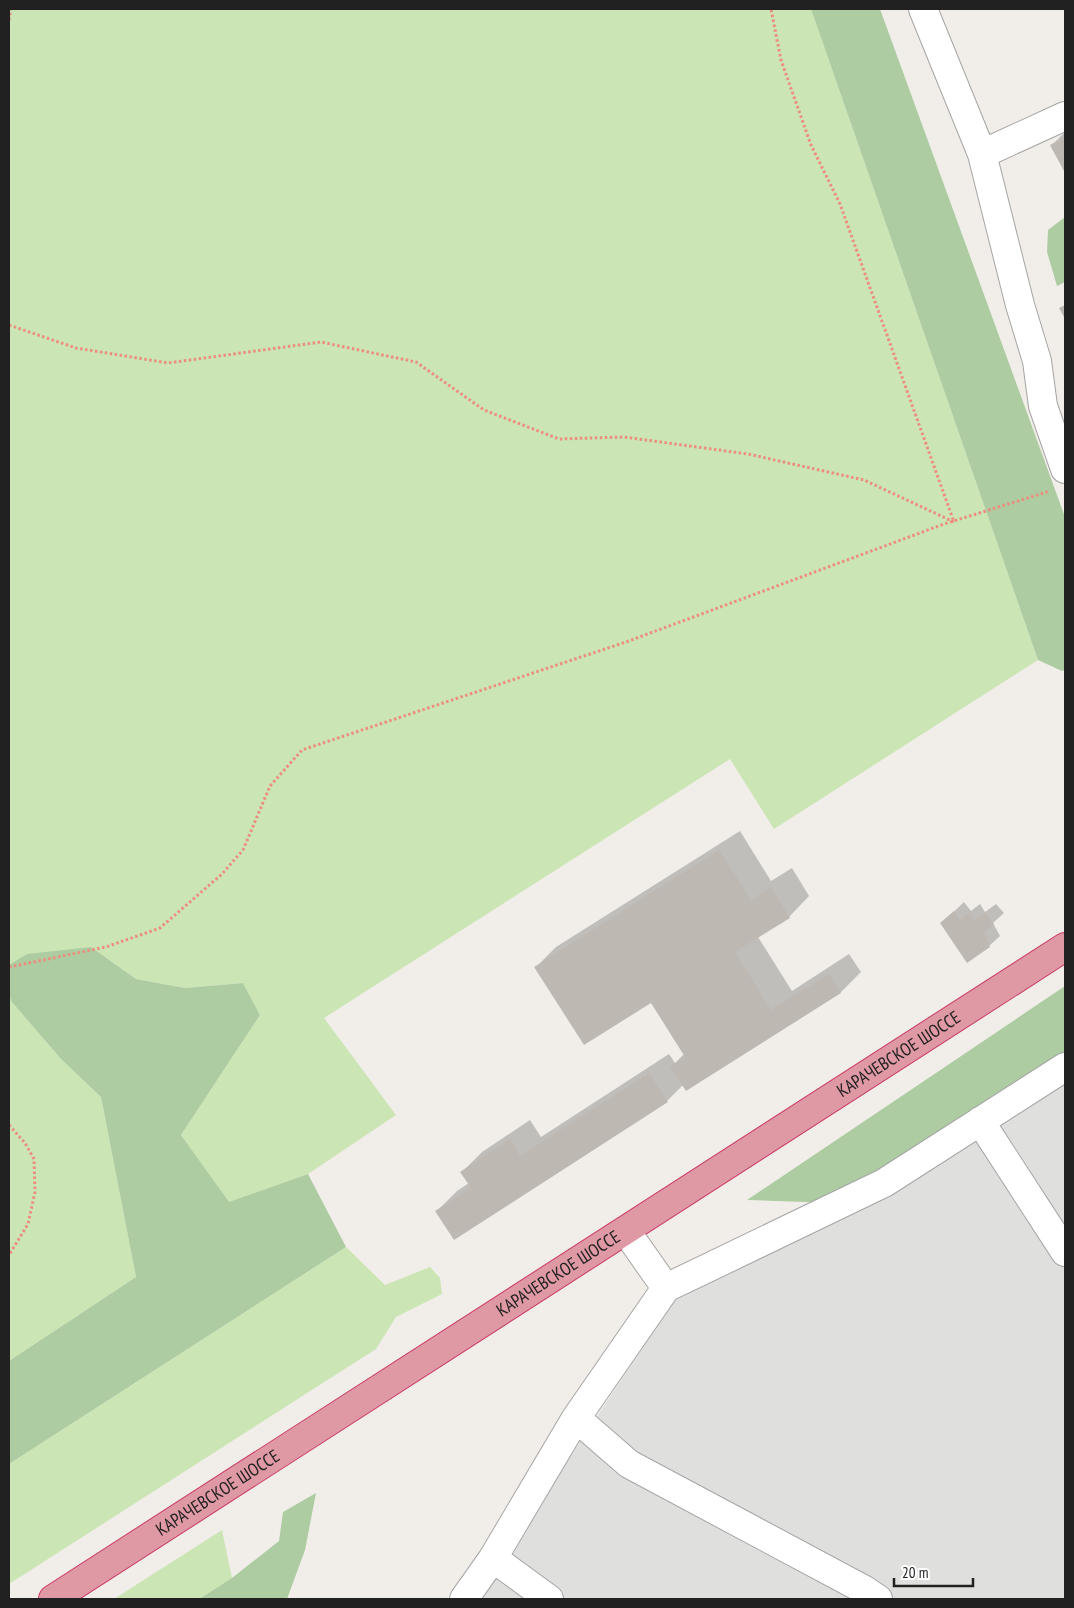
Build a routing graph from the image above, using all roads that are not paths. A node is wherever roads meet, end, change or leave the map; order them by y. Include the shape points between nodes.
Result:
1 (923, 9) edge
2 (1065, 116) edge
3 (982, 154) junction
4 (1061, 479) edge
5 (1065, 947) edge
6 (1065, 1067) edge
7 (980, 1121) junction
8 (626, 1231) junction
9 (1065, 1252) edge
10 (666, 1288) junction
11 (576, 1418) junction
12 (493, 1558) junction
13 (52, 1599) edge
14 (464, 1599) edge
15 (549, 1599) edge
16 (878, 1599) edge

1 - 3 street
2 - 3 street
3 - 4 street via 1036,361
5 - 8 highway, КАРАЧЕВСКОЕ ШОССЕ
6 - 7 street
7 - 9 street
7 - 10 street via 884,1183
8 - 10 street
8 - 13 highway, КАРАЧЕВСКОЕ ШОССЕ
10 - 11 street
11 - 12 street
11 - 16 street via 630,1464
12 - 14 street
12 - 15 street

